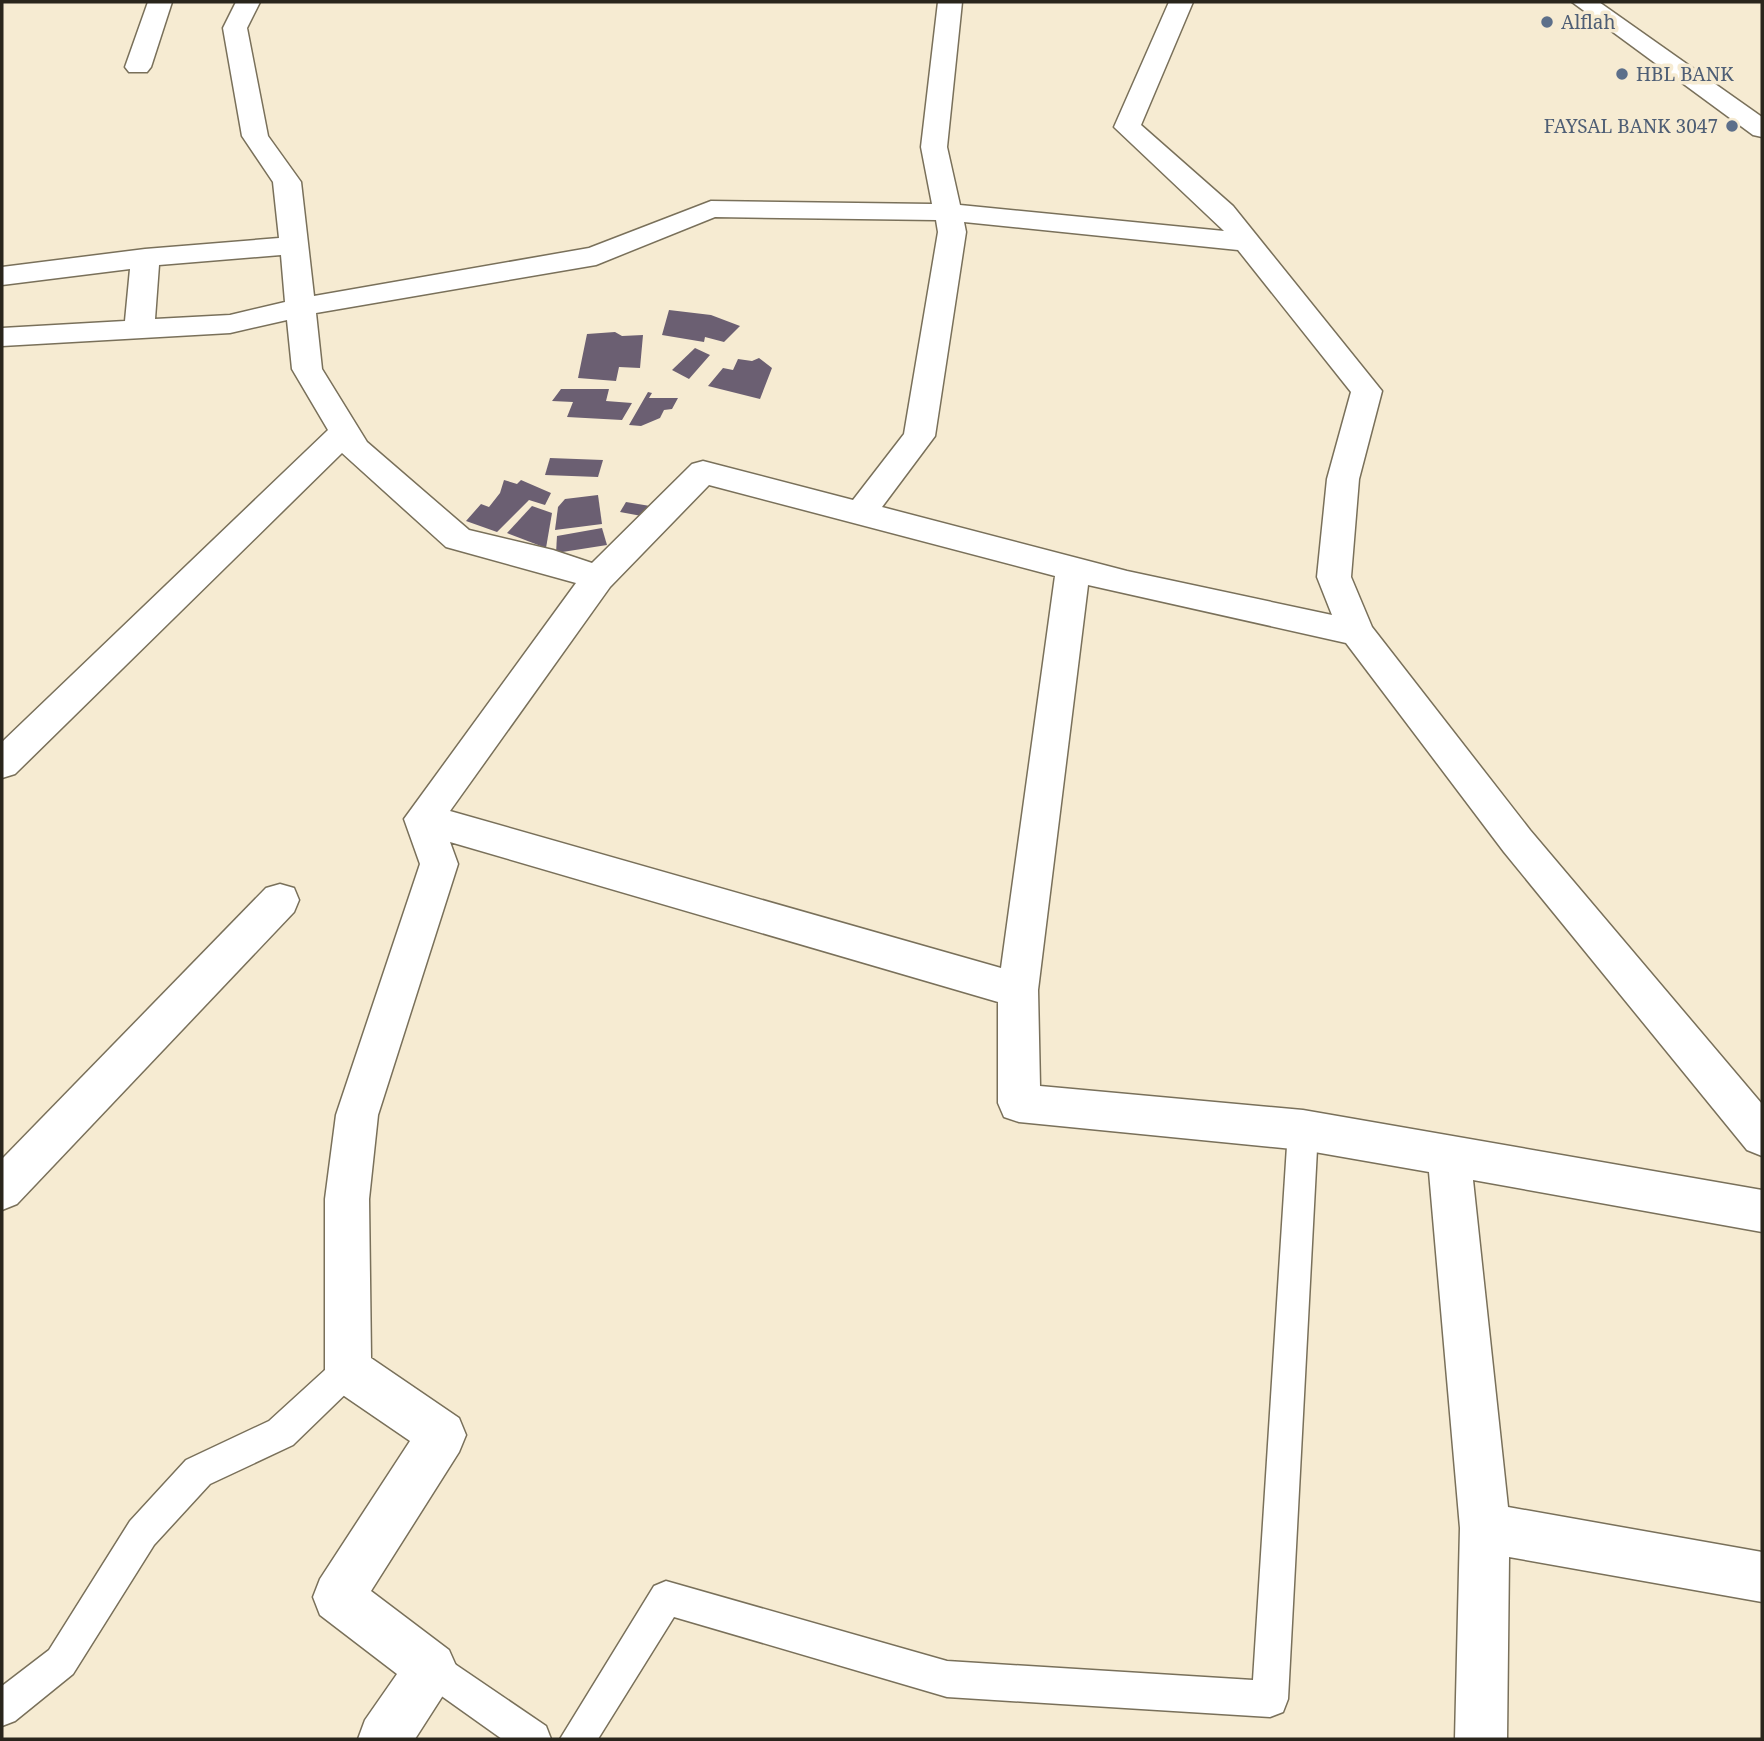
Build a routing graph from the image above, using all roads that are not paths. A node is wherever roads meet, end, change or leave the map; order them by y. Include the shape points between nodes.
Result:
1 (160, 2) edge
2 (248, 2) edge
3 (950, 2) edge
4 (1181, 2) edge
5 (1584, 2) edge
6 (138, 67) dead end
7 (1762, 129) edge
8 (948, 212) junction
9 (1248, 242) junction
10 (294, 245) junction
11 (145, 258) junction
12 (2, 276) edge
13 (302, 308) junction
14 (139, 329) junction
15 (2, 337) edge
16 (345, 432) junction
17 (860, 513) junction
18 (1073, 569) junction
19 (598, 578) junction
20 (1357, 633) junction
21 (2, 764) edge
22 (423, 819) junction
23 (280, 900) dead end
24 (1017, 990) junction
25 (1303, 1130) junction
26 (1762, 1136) edge
27 (1448, 1155) junction
28 (2, 1189) edge
29 (1762, 1211) edge
30 (348, 1370) junction
31 (1485, 1528) junction
32 (1762, 1577) edge
33 (431, 1668) junction
34 (2, 1709) edge
35 (384, 1739) edge
36 (533, 1739) edge
37 (578, 1739) edge
38 (1481, 1739) edge

1 - 6 street
2 - 10 street via 235,28 255,136 287,182
3 - 8 street via 934,147
4 - 9 street via 1126,127 1223,212
5 - 7 street
8 - 9 street
8 - 13 street via 711,209 596,256
8 - 17 street via 953,232 919,436
9 - 20 street via 1367,391 1343,479 1334,576
10 - 11 street
10 - 13 street
11 - 12 street
11 - 14 street
13 - 14 street via 230,324
13 - 16 street via 307,369
14 - 15 street
16 - 19 street via 356,450 458,539 554,562
16 - 21 street
17 - 18 street
17 - 19 street via 704,472
18 - 20 street
18 - 24 street
19 - 22 street
20 - 26 street via 1517,841
22 - 24 street
22 - 30 street via 439,864 357,1115 347,1199
23 - 28 street
24 - 25 street via 1019,1103
25 - 27 street
25 - 37 lane via 1270,1699 947,1679 666,1598
27 - 29 street
27 - 31 street
30 - 33 street via 442,1435 338,1597
30 - 34 lane via 281,1433 198,1472 142,1534 61,1662
31 - 32 street
31 - 38 street
33 - 35 street
33 - 36 lane

